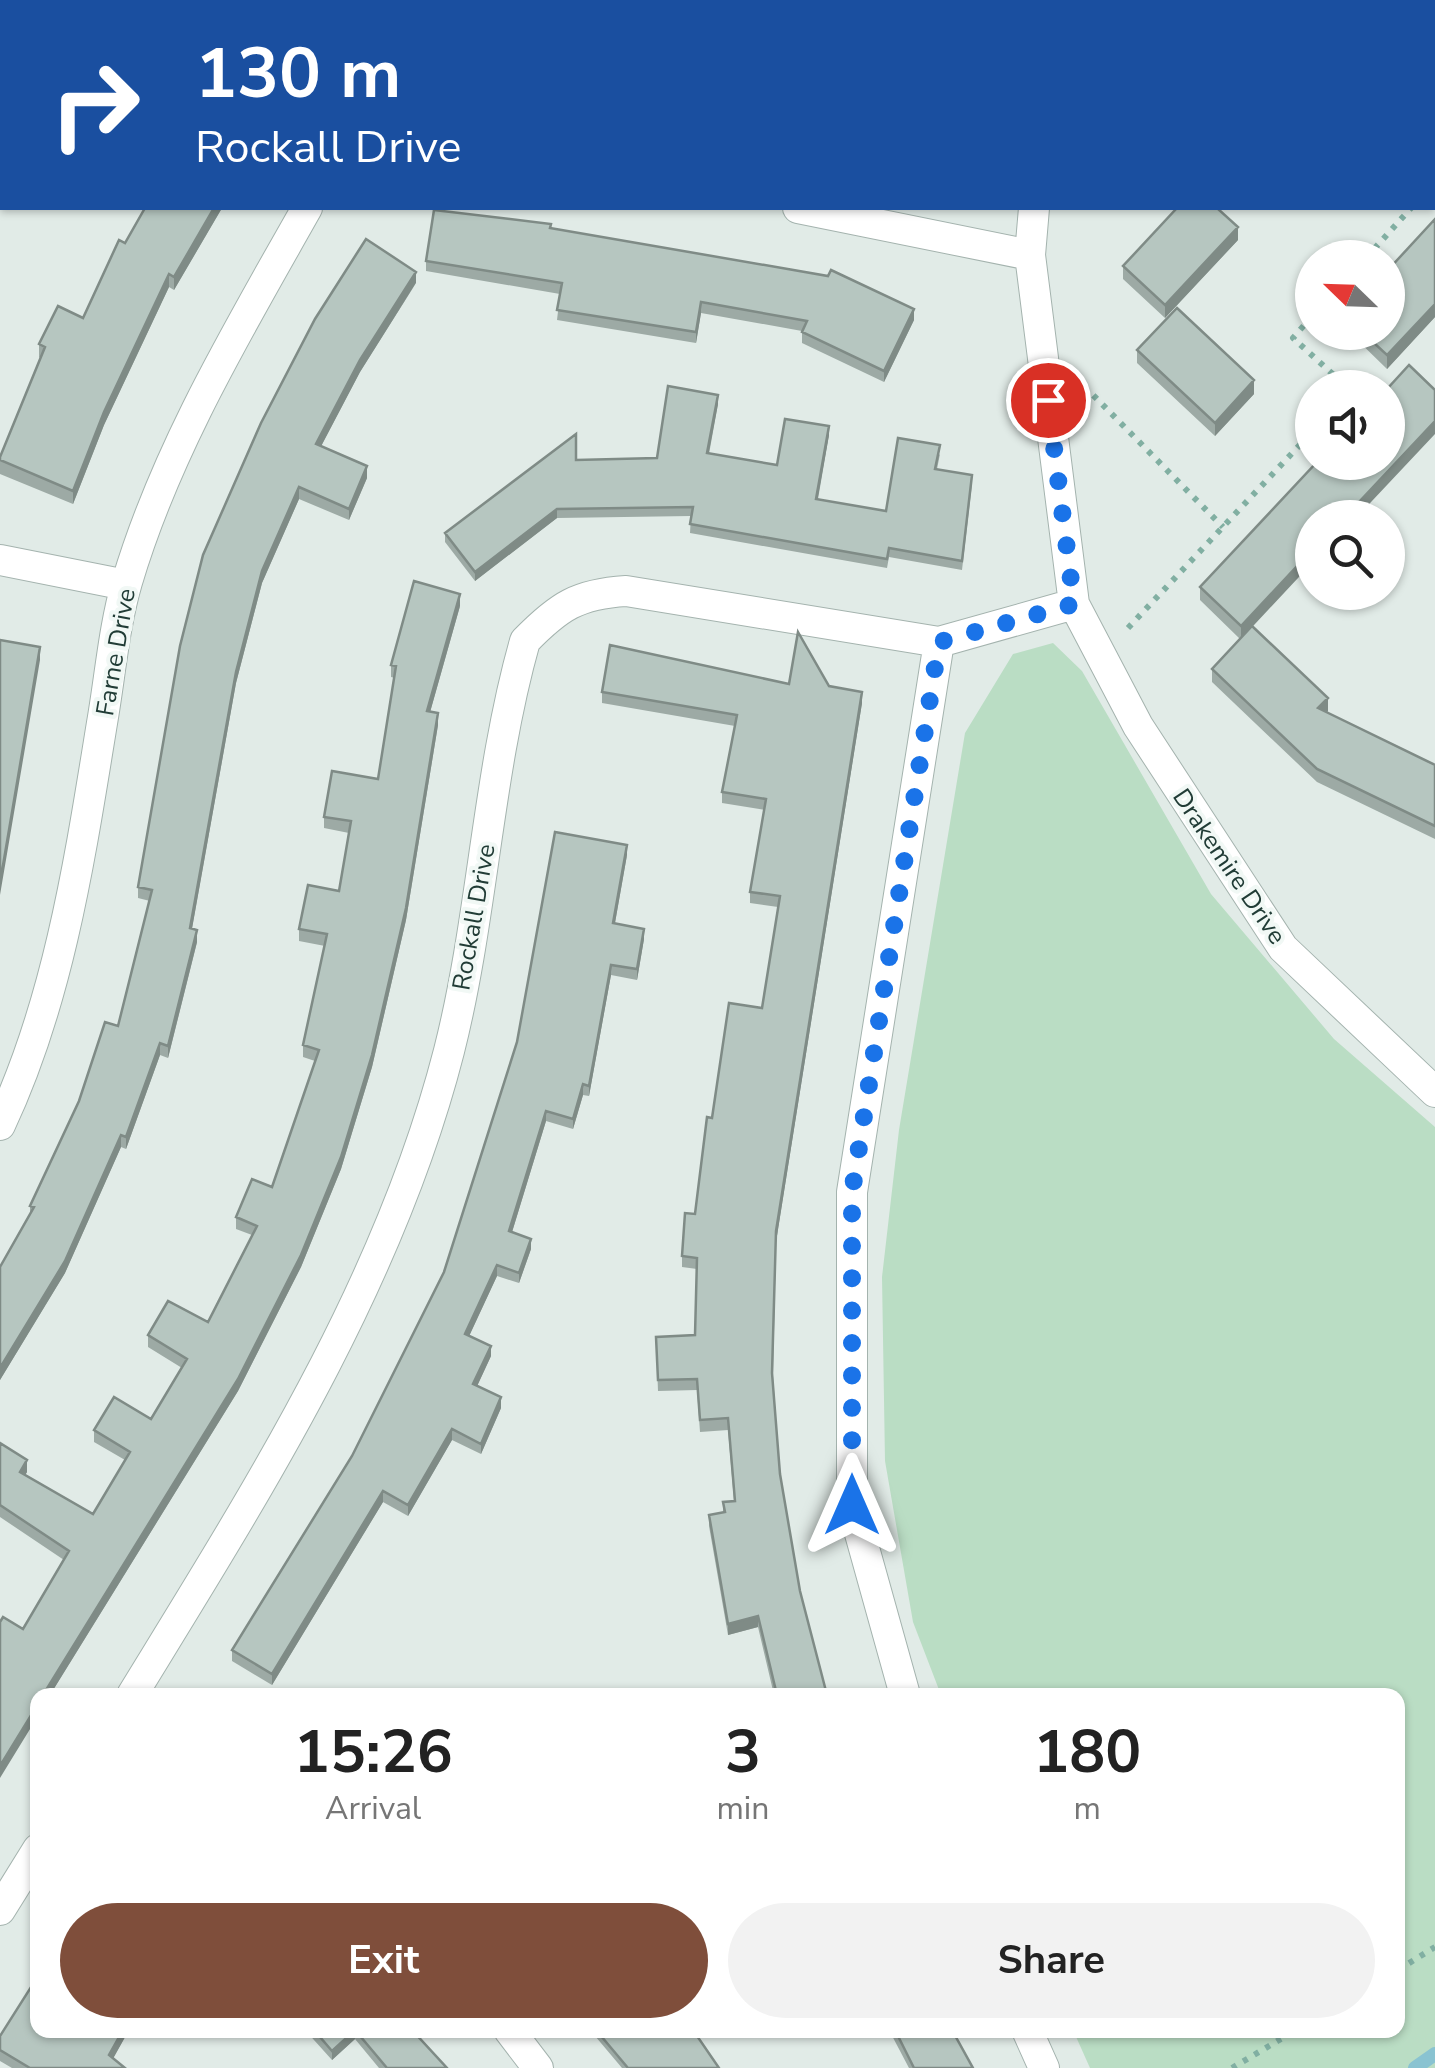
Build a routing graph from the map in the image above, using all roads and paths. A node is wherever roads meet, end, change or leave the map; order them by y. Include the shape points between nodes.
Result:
1 (305, 210) edge
2 (820, 210) edge
3 (1034, 210) edge
4 (1410, 210) edge
5 (906, 218) edge
6 (1383, 240) edge
7 (1030, 255) junction
8 (1306, 350) edge
9 (1328, 370) edge
10 (1048, 400) junction
11 (1295, 450) edge
12 (1223, 527) junction
13 (0, 560) edge
14 (126, 585) junction
15 (1074, 604) junction
16 (939, 642) junction
17 (1101, 656) junction
18 (9, 1082) edge
19 (1435, 1092) edge
20 (0, 1124) edge
21 (143, 1688) edge
22 (903, 1688) edge
23 (30, 1862) edge
24 (0, 1910) edge
25 (1435, 1947) edge
26 (1405, 1966) edge
27 (514, 2038) edge
28 (1031, 2038) edge
29 (1283, 2038) edge
30 (538, 2068) edge
31 (1044, 2068) edge
32 (1232, 2068) edge

1 - 14 street, Farne Drive via 228,347 147,523
2 - 5 street
3 - 7 street, Drakemire Drive
4 - 6 path
5 - 7 street
7 - 10 street, Drakemire Drive
8 - 9 path
10 - 12 path via 1092,394
10 - 15 street, Drakemire Drive
11 - 12 path
12 - 17 path
13 - 14 street
14 - 18 street, Farne Drive via 74,893
15 - 16 street, Rockall Drive
15 - 17 street, Drakemire Drive
16 - 21 street, Rockall Drive via 626,592 588,593 550,615 525,641 449,1050 396,1216 332,1355
16 - 22 street via 852,1192 852,1505
17 - 19 street, Drakemire Drive via 1138,726 1283,948
18 - 20 street, Farne Drive
23 - 24 street
25 - 26 path
27 - 30 street
28 - 31 street
29 - 32 path

